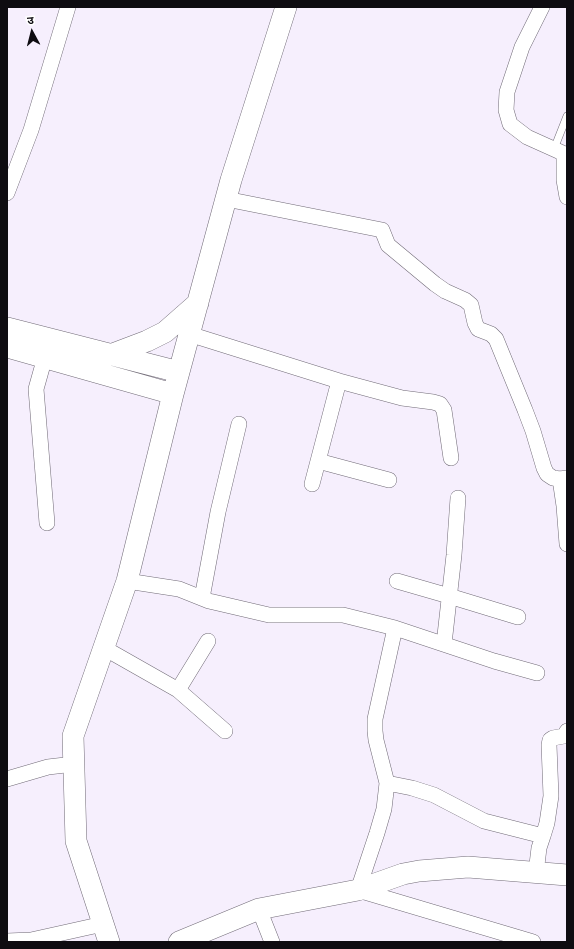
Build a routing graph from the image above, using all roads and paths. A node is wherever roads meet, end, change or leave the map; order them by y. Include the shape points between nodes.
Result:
1 (68, 7) edge
2 (286, 7) edge
3 (542, 7) edge
4 (567, 116) edge
5 (562, 153) edge
6 (7, 193) edge
7 (567, 197) edge
8 (226, 199) junction
9 (198, 303) junction
10 (7, 328) edge
11 (189, 334) junction
12 (7, 347) edge
13 (110, 354) junction
14 (45, 357) junction
15 (179, 372) junction
16 (338, 381) junction
17 (173, 394) junction
18 (239, 424) dead end
19 (451, 458) dead end
20 (318, 461) junction
21 (564, 479) edge
22 (389, 480) dead end
23 (312, 484) dead end
24 (458, 498) dead end
25 (47, 523) dead end
26 (567, 544) edge
27 (128, 581) junction
28 (397, 582) dead end
29 (449, 596) junction
30 (202, 598) junction
31 (518, 617) dead end
32 (395, 628) junction
33 (208, 642) dead end
34 (444, 644) junction
35 (104, 648) junction
36 (537, 673) dead end
37 (178, 690) junction
38 (567, 730) edge
39 (226, 731) dead end
40 (74, 764) junction
41 (7, 778) edge
42 (387, 783) junction
43 (543, 836) junction
44 (536, 873) junction
45 (567, 875) edge
46 (358, 890) junction
47 (259, 909) junction
48 (106, 933) edge
49 (511, 939) edge
50 (7, 941) edge
51 (179, 942) edge
52 (272, 942) edge
53 (533, 942) edge

1 - 6 street via 31,130
2 - 8 main road
3 - 5 street via 522,47 507,92 506,110 510,124 527,137
4 - 5 lane
5 - 7 street
8 - 9 main road
8 - 21 street via 382,230 388,244 435,284 471,305 478,329 496,339 525,410 544,468 553,478
9 - 11 main road
9 - 13 main road via 165,332
10 - 13 main road
11 - 15 main road
11 - 16 street
12 - 14 main road
13 - 15 main road
14 - 17 main road
14 - 25 street via 36,389
15 - 17 main road
16 - 19 street via 402,398 440,404 444,410
16 - 20 street
17 - 27 main road
18 - 30 street via 218,512
20 - 22 street
20 - 23 street
21 - 26 street
24 - 29 street
27 - 30 street via 179,590
27 - 35 main road
28 - 29 street
29 - 31 street
29 - 34 street
30 - 32 street via 269,615 342,615
32 - 34 street
32 - 42 street via 375,719 376,740
33 - 37 street
34 - 36 street
35 - 37 street
35 - 40 main road via 73,736
37 - 39 street
38 - 43 street via 564,736 550,740 551,796
40 - 41 street via 48,767
40 - 48 main road via 76,841
42 - 43 street via 434,795 484,821
42 - 46 street via 382,815
43 - 44 street
44 - 45 main road
44 - 46 main road via 468,867 436,868 403,874
46 - 47 main road
46 - 49 street
47 - 51 main road
47 - 52 street
48 - 50 street
49 - 53 street

